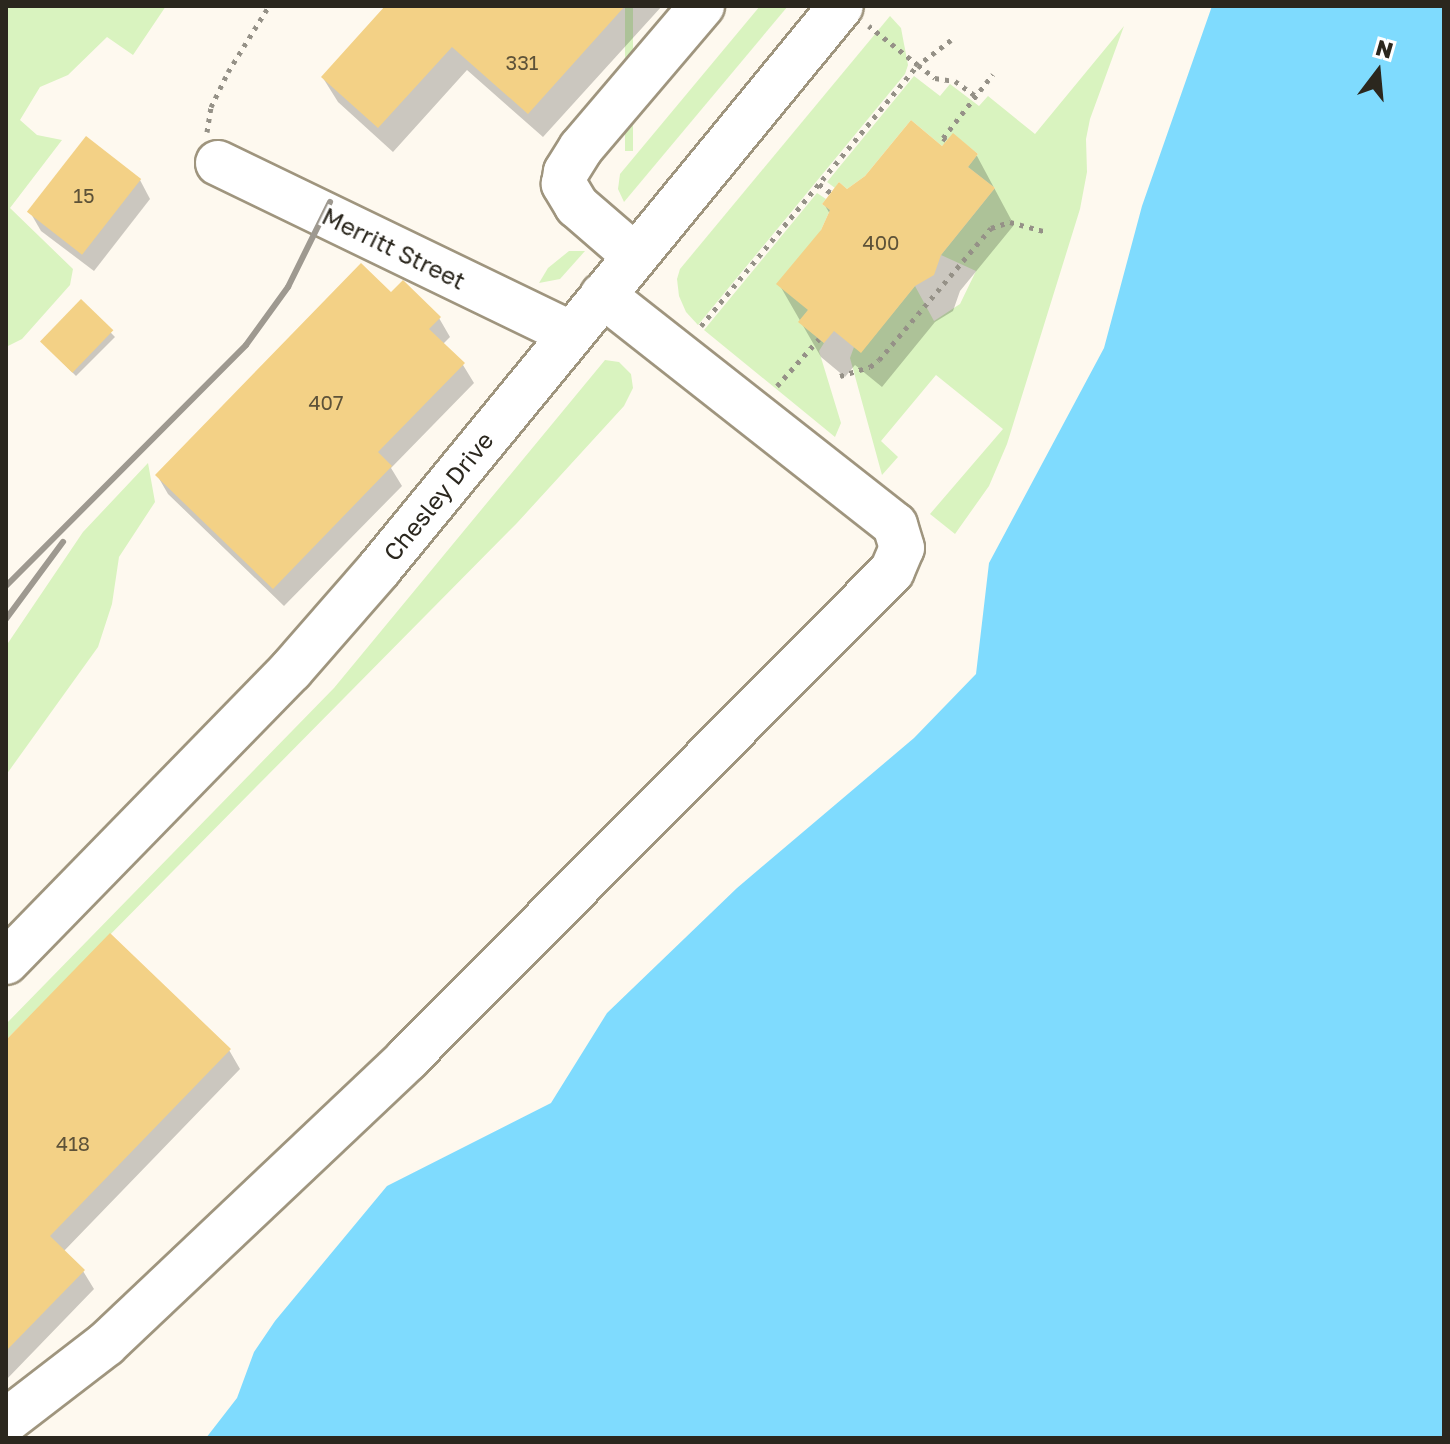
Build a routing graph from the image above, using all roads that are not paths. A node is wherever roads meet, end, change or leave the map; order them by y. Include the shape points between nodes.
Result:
1 (702, 6) edge
2 (849, 11) edge
3 (218, 163) road end
4 (635, 256) junction
5 (603, 295) junction
6 (571, 334) junction
7 (6, 962) edge
8 (6, 1421) edge

1 - 4 main road via 566,172 564,184 577,206
2 - 4 main road, Chesley Drive
3 - 6 main road, Merritt Street
4 - 5 main road, Chesley Drive
5 - 6 main road, Chesley Drive
5 - 8 main road via 895,525 902,548 892,571 407,1059 106,1344
6 - 7 main road, Chesley Drive via 291,670

